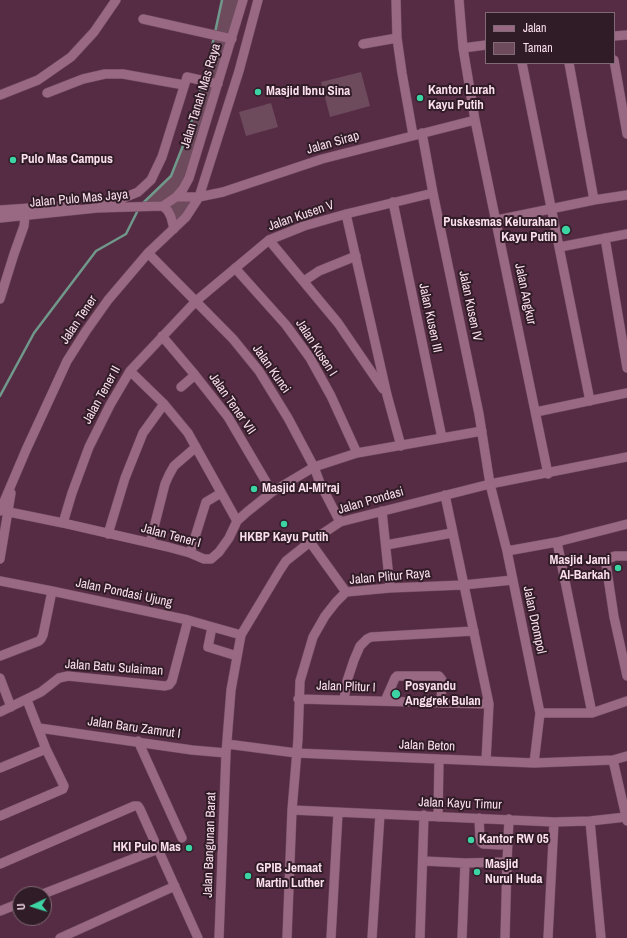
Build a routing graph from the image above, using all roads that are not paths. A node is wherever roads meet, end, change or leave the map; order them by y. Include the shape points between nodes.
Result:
1 (116, 0) edge
2 (243, 0) edge
3 (258, 0) edge
4 (396, 0) edge
5 (459, 0) edge
6 (143, 19) dead end
7 (627, 35) edge
8 (615, 36) edge
9 (397, 38) junction
10 (228, 39) junction
11 (363, 44) dead end
12 (485, 46) edge
13 (463, 48) junction
14 (522, 64) edge
15 (569, 64) edge
16 (615, 64) edge
17 (217, 83) junction
18 (184, 85) junction
19 (47, 93) dead end
20 (0, 95) edge
21 (475, 120) junction
22 (422, 133) junction
23 (627, 134) edge
24 (413, 135) junction
25 (433, 193) junction
26 (627, 195) edge
27 (176, 197) junction
28 (199, 198) junction
29 (594, 200) junction
30 (393, 202) junction
31 (96, 206) junction
32 (162, 206) junction
33 (552, 209) junction
34 (0, 210) edge
35 (346, 214) junction
36 (26, 216) junction
37 (0, 218) edge
38 (496, 220) junction
39 (174, 229) junction
40 (627, 234) edge
41 (605, 238) junction
42 (269, 240) junction
43 (560, 247) junction
44 (148, 253) junction
45 (356, 256) junction
46 (235, 268) junction
47 (304, 281) junction
48 (0, 299) edge
49 (196, 301) junction
50 (162, 336) junction
51 (627, 368) edge
52 (130, 371) junction
53 (195, 374) junction
54 (181, 388) dead end
55 (627, 393) edge
56 (387, 395) junction
57 (590, 401) junction
58 (164, 404) junction
59 (536, 412) junction
60 (482, 431) junction
61 (442, 438) junction
62 (401, 446) junction
63 (196, 447) junction
64 (357, 453) junction
65 (627, 457) edge
66 (314, 467) junction
67 (548, 474) junction
68 (490, 484) junction
69 (272, 492) junction
70 (221, 493) junction
71 (445, 495) junction
72 (4, 510) edge
73 (382, 511) junction
74 (237, 521) junction
75 (340, 522) junction
76 (63, 523) junction
77 (627, 524) edge
78 (108, 534) junction
79 (452, 534) junction
80 (310, 542) junction
81 (557, 542) junction
82 (150, 543) junction
83 (386, 545) junction
84 (507, 551) junction
85 (190, 553) junction
86 (627, 556) edge
87 (0, 559) edge
88 (513, 580) junction
89 (0, 581) edge
90 (463, 584) junction
91 (390, 588) junction
92 (52, 590) junction
93 (346, 592) junction
94 (188, 620) junction
95 (212, 627) junction
96 (474, 631) junction
97 (241, 635) junction
98 (0, 656) edge
99 (237, 656) junction
100 (627, 676) edge
101 (0, 678) edge
102 (298, 699) junction
103 (27, 700) junction
104 (344, 700) junction
105 (386, 701) junction
106 (627, 701) edge
107 (441, 703) junction
108 (489, 704) junction
109 (11, 707) junction
110 (0, 712) edge
111 (540, 713) junction
112 (592, 713) junction
113 (38, 728) junction
114 (138, 741) junction
115 (226, 748) junction
116 (46, 749) junction
117 (296, 753) junction
118 (627, 756) edge
119 (440, 759) junction
120 (613, 760) junction
121 (486, 761) junction
122 (534, 763) junction
123 (0, 768) edge
124 (292, 810) junction
125 (338, 813) junction
126 (380, 814) junction
127 (424, 815) junction
128 (0, 816) edge
129 (438, 817) junction
130 (479, 818) junction
131 (509, 819) junction
132 (626, 819) edge
133 (590, 821) junction
134 (554, 822) junction
135 (182, 838) dead end
136 (501, 845) dead end
137 (158, 848) junction
138 (423, 861) junction
139 (507, 862) junction
140 (465, 863) junction
141 (0, 864) edge
142 (175, 886) junction
143 (52, 890) edge
144 (12, 906) edge
145 (0, 911) edge
146 (60, 938) edge
147 (198, 938) edge
148 (219, 938) edge
149 (287, 938) edge
150 (331, 938) edge
151 (372, 938) edge
152 (420, 938) edge
153 (462, 938) edge
154 (505, 938) edge
155 (548, 938) edge
156 (601, 938) edge

1 - 20 street via 94,32 71,57 38,80
2 - 10 street, Jalan Tanah Mas Raya
3 - 28 street via 239,71
4 - 9 street
5 - 13 street, Jalan Angkur
6 - 10 street
7 - 8 street
9 - 11 street
9 - 24 street
10 - 17 street, Jalan Tanah Mas Raya
12 - 13 street
13 - 21 street, Jalan Angkur
14 - 33 street
15 - 29 street
16 - 23 street
17 - 18 street via 187,77
17 - 27 street, Jalan Tanah Mas Raya via 189,178
18 - 19 street via 123,74 105,74 83,79
18 - 31 street via 162,157 151,180 138,192
21 - 22 street, Jalan Sirap
21 - 38 street, Jalan Angkur
22 - 24 street, Jalan Sirap
22 - 25 street, Jalan Kusen IV
24 - 28 street, Jalan Sirap via 322,159
25 - 30 street, Jalan Kusen V
25 - 60 street, Jalan Kusen IV
26 - 29 street
27 - 28 street, Jalan Sirap
27 - 32 street
28 - 39 street, Jalan Tener
29 - 33 street
30 - 35 street, Jalan Kusen V
30 - 61 street, Jalan Kusen III
31 - 32 street, Jalan Pulo Mas Jaya
31 - 34 street
31 - 36 street, Jalan Pulo Mas Jaya
32 - 39 street via 168,211
33 - 38 street
33 - 43 street
35 - 42 street, Jalan Kusen V via 304,226
35 - 45 street
36 - 37 street, Jalan Pulo Mas Jaya
36 - 48 street
38 - 59 street, Jalan Angkur
39 - 44 street, Jalan Tener
40 - 41 street
41 - 43 street
41 - 51 street
42 - 46 street, Jalan Kusen V
42 - 47 street
43 - 57 street
44 - 49 street, Jalan Kunci
44 - 72 street, Jalan Tener via 108,300 67,361 13,480
45 - 47 street via 319,271
45 - 56 street
46 - 49 street, Jalan Kusen V
46 - 64 street, Jalan Kusen I via 286,325 310,358
47 - 56 street via 338,323
49 - 50 street, Jalan Tener II
49 - 66 street, Jalan Kunci via 233,339 259,371
50 - 52 street, Jalan Tener II
50 - 53 street, Jalan Tener VII
52 - 58 street
52 - 76 street, Jalan Tener II via 89,447
53 - 54 street
53 - 69 street, Jalan Tener VII via 228,417
55 - 57 street
56 - 62 street
57 - 59 street
58 - 63 street
58 - 78 street via 143,433 125,478
59 - 67 street, Jalan Angkur
60 - 61 street, Jalan Tener I
60 - 68 street, Jalan Kusen IV
61 - 62 street, Jalan Tener I
62 - 64 street, Jalan Tener I
63 - 70 street
63 - 82 street via 174,466 169,475
64 - 66 street, Jalan Tener I
65 - 67 street, Jalan Pondasi
66 - 69 street, Jalan Tener I
66 - 75 street, Jalan Kunci
67 - 68 street, Jalan Pondasi
68 - 71 street, Jalan Pondasi
68 - 84 street, Jalan Drompol
69 - 74 street, Jalan Tener I
70 - 74 street
70 - 85 street via 206,502
71 - 73 street, Jalan Pondasi
71 - 79 street
72 - 76 street, Jalan Tener I
72 - 87 street, Jalan Tener
73 - 75 street, Jalan Pondasi
73 - 83 street
74 - 85 street, Jalan Tener I via 229,538 215,556 208,559
75 - 80 street, Jalan Pondasi
76 - 78 street, Jalan Tener I
77 - 81 street
78 - 82 street, Jalan Tener I
79 - 83 street
79 - 90 street
80 - 93 street
80 - 97 street, Jalan Pondasi via 286,561
81 - 84 street
81 - 112 street
82 - 85 street, Jalan Tener I
83 - 91 street
84 - 88 street, Jalan Drompol
86 - 100 street via 615,556 607,560 606,564
88 - 90 street, Jalan Plitur Raya
88 - 111 street, Jalan Drompol
89 - 92 street, Jalan Pondasi Ujung
90 - 91 street, Jalan Plitur Raya
90 - 96 street
91 - 93 street, Jalan Plitur Raya
92 - 94 street, Jalan Pondasi Ujung
92 - 98 street via 41,639
93 - 102 street, Jalan Plitur Raya via 325,616 313,638 300,681
94 - 95 street, Jalan Pondasi Ujung
94 - 103 street, Jalan Batu Sulaiman via 169,685 64,677
95 - 97 street, Jalan Pondasi Ujung
95 - 99 street via 208,647
96 - 104 street via 367,638 360,646 346,681
96 - 108 street
97 - 99 street, Jalan Pondasi
99 - 115 street, Jalan Pondasi
101 - 109 street
102 - 104 street, Jalan Plitur I
102 - 117 street, Jalan Plitur Raya
103 - 109 street, Jalan Batu Sulaiman
103 - 113 street
104 - 105 street, Jalan Plitur I
105 - 107 street, Jalan Plitur I
105 - 107 street via 397,676 439,676 442,680
106 - 112 street
107 - 108 street, Jalan Plitur I
108 - 121 street
109 - 110 street, Jalan Batu Sulaiman
111 - 112 street
111 - 122 street, Jalan Drompol
113 - 114 street, Jalan Baru Zamrut I
113 - 116 street
114 - 115 street, Jalan Baru Zamrut I via 192,750
114 - 135 street
115 - 117 street, Jalan Beton
115 - 148 street, Jalan Bangunan Barat
116 - 123 street
116 - 128 street via 64,786 63,789
117 - 119 street, Jalan Beton
117 - 124 street, Jalan Plitur Raya
118 - 120 street, Jalan Beton
119 - 121 street, Jalan Beton
119 - 129 street
120 - 122 street, Jalan Beton
120 - 132 street
121 - 122 street, Jalan Beton
124 - 125 street, Jalan Kayu Timur
124 - 149 street, Jalan Plitur Raya
125 - 126 street, Jalan Kayu Timur
125 - 150 street
126 - 127 street, Jalan Kayu Timur
126 - 151 street
127 - 129 street, Jalan Kayu Timur
127 - 138 street
129 - 130 street, Jalan Kayu Timur
130 - 131 street, Jalan Kayu Timur
130 - 136 street via 481,842
131 - 134 street, Jalan Kayu Timur
131 - 139 street
132 - 133 street, Jalan Kayu Timur
133 - 134 street, Jalan Kayu Timur
133 - 156 street
134 - 155 street
137 - 141 street via 140,809 134,806
137 - 142 street
137 - 143 street
138 - 140 street
138 - 152 street
139 - 140 street
139 - 154 street
140 - 153 street
142 - 146 street
142 - 147 street
144 - 145 street

